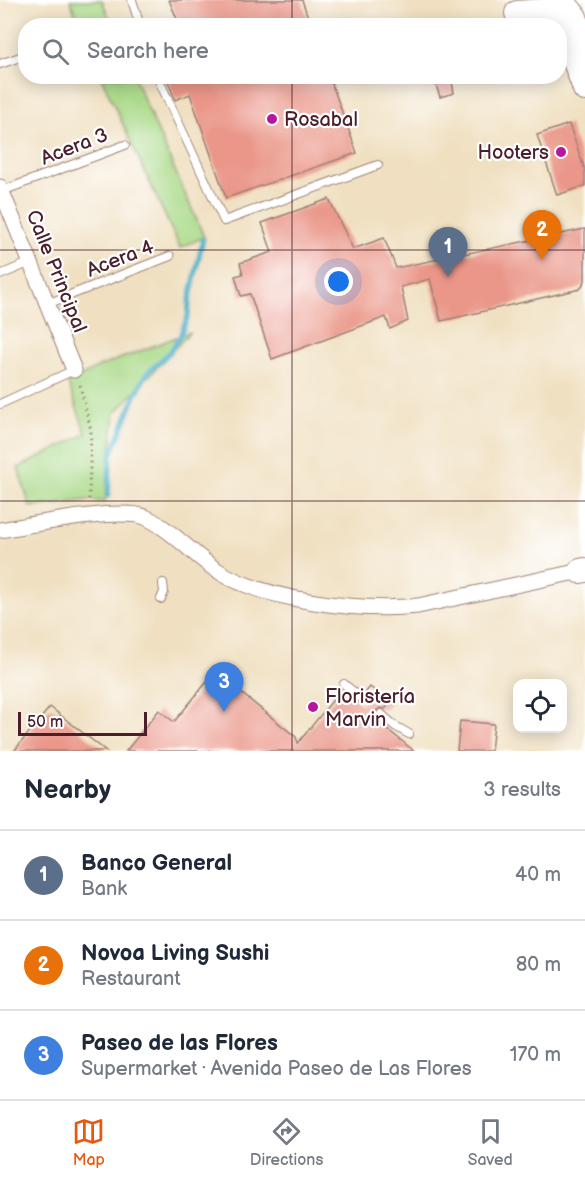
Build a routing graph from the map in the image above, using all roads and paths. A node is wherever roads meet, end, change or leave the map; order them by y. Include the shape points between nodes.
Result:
1 (132, 0) edge
2 (583, 0) edge
3 (553, 2) edge
4 (585, 6) edge
5 (517, 13) dead end
6 (138, 18) edge
7 (559, 18) edge
8 (567, 40) edge
9 (585, 48) edge
10 (18, 58) edge
11 (567, 62) edge
12 (0, 64) edge
13 (161, 84) edge
14 (585, 89) edge
15 (585, 98) edge
16 (125, 145) dead end
17 (378, 165) dead end
18 (1, 189) edge
19 (170, 256) dead end
20 (31, 262) junction
21 (0, 275) edge
22 (47, 304) junction
23 (74, 370) junction
24 (0, 405) edge
25 (88, 517) junction
26 (0, 530) edge
27 (583, 570) edge
28 (163, 583) dead end
29 (161, 599) dead end
30 (344, 684) dead end
31 (361, 698) dead end
32 (381, 714) dead end
33 (409, 734) dead end

1 - 6 lane
2 - 4 main road
3 - 5 main road
3 - 7 main road
3 - 9 main road via 572,11
8 - 14 main road
10 - 12 lane
11 - 15 main road
13 - 17 lane via 224,221
16 - 18 lane, Acera 3
18 - 20 street, Calle Principal
19 - 22 lane, Acera 4
20 - 21 lane
20 - 22 street, Calle Principal
22 - 23 street, Calle Principal
23 - 24 lane
23 - 25 path via 90,431
25 - 26 street
25 - 27 street via 144,517 239,583 263,591 364,608 418,606
28 - 29 lane
30 - 31 lane
32 - 33 lane

